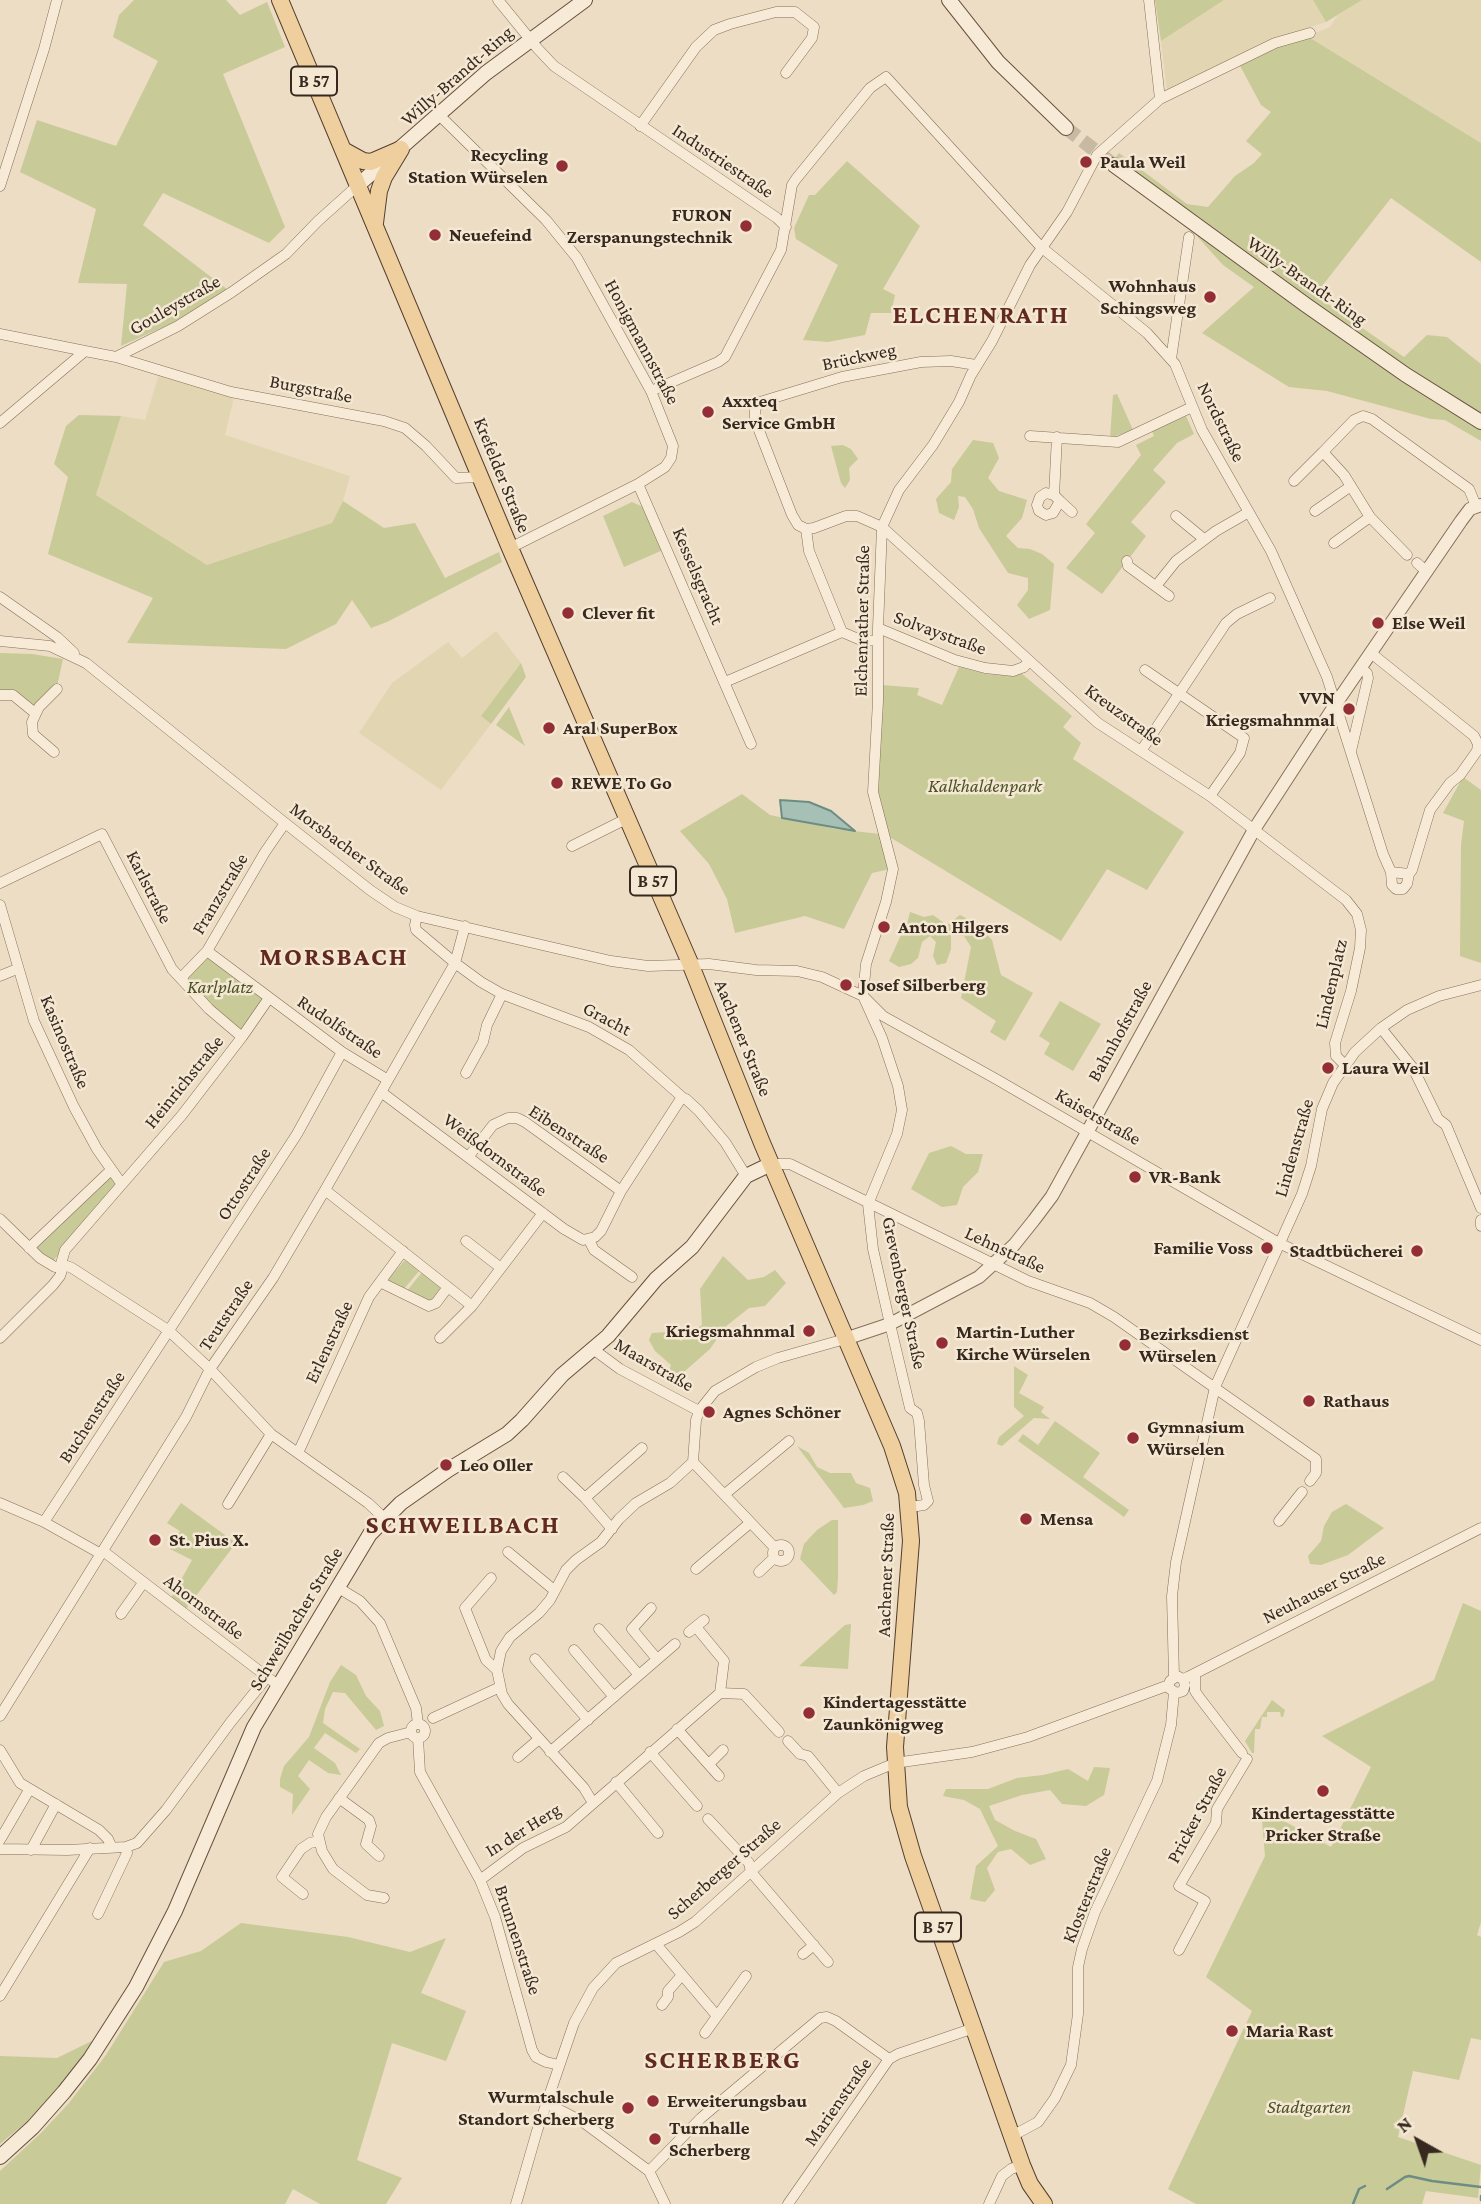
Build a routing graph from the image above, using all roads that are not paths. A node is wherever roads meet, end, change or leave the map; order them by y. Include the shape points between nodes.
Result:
1 (57, 0) edge
2 (280, 0) edge
3 (498, 0) edge
4 (585, 0) edge
5 (949, 0) edge
6 (1149, 0) edge
7 (1310, 33) dead end
8 (529, 39) junction
9 (786, 73) dead end
10 (1160, 99) junction
11 (438, 114) junction
12 (640, 126) junction
13 (1066, 128) tunnel mouth
14 (401, 149) junction
15 (344, 150) junction
16 (1114, 165) tunnel mouth
17 (3, 167) edge
18 (0, 186) edge
19 (358, 186) junction
20 (375, 225) junction
21 (786, 227) junction
22 (1189, 237) dead end
23 (1041, 247) junction
24 (0, 334) edge
25 (85, 351) junction
26 (116, 357) junction
27 (1171, 359) junction
28 (976, 365) junction
29 (651, 391) junction
30 (1192, 407) junction
31 (1481, 422) edge
32 (0, 423) edge
33 (1030, 436) dead end
34 (1057, 437) junction
35 (1323, 452) junction
36 (481, 477) junction
37 (1294, 481) dead end
38 (638, 484) junction
39 (1351, 486) junction
40 (1475, 507) edge
41 (1315, 511) dead end
42 (1072, 512) dead end
43 (1248, 512) junction
44 (1176, 516) dead end
45 (1370, 517) junction
46 (882, 527) junction
47 (806, 529) junction
48 (1204, 539) junction
49 (1334, 543) dead end
50 (510, 548) junction
51 (1407, 555) dead end
52 (1127, 561) dead end
53 (1156, 586) junction
54 (1170, 596) dead end
55 (0, 597) edge
56 (1270, 598) dead end
57 (878, 628) junction
58 (842, 632) junction
59 (878, 640) junction
60 (0, 641) edge
61 (1371, 653) junction
62 (79, 659) junction
63 (1029, 662) junction
64 (1361, 668) junction
65 (1145, 670) dead end
66 (725, 682) junction
67 (57, 689) dead end
68 (1179, 694) junction
69 (0, 695) edge
70 (1335, 705) junction
71 (35, 713) junction
72 (751, 744) dead end
73 (1480, 744) edge
74 (1141, 751) junction
75 (1351, 751) junction
76 (54, 752) dead end
77 (1210, 796) junction
78 (626, 819) junction
79 (285, 823) junction
80 (1255, 828) junction
81 (572, 846) dead end
82 (1391, 872) junction
83 (1409, 874) junction
84 (0, 883) edge
85 (0, 905) edge
86 (1357, 914) joint
87 (417, 916) junction
88 (465, 926) junction
89 (207, 951) junction
90 (455, 963) junction
91 (690, 963) junction
92 (18, 970) junction
93 (0, 976) edge
94 (181, 978) junction
95 (1481, 985) edge
96 (502, 994) junction
97 (863, 996) junction
98 (269, 998) junction
99 (1381, 1028) junction
100 (242, 1037) junction
101 (342, 1052) junction
102 (1345, 1065) junction
103 (466, 1073) dead end
104 (388, 1080) junction
105 (381, 1092) junction
106 (684, 1098) junction
107 (1087, 1131) junction
108 (469, 1156) junction
109 (771, 1164) junction
110 (111, 1170) junction
111 (746, 1176) junction
112 (121, 1183) junction
113 (325, 1190) junction
114 (621, 1191) junction
115 (868, 1204) junction
116 (1481, 1208) edge
117 (543, 1213) junction
118 (0, 1219) edge
119 (1481, 1220) edge
120 (1481, 1226) edge
121 (589, 1240) junction
122 (466, 1241) dead end
123 (1279, 1243) junction
124 (29, 1248) junction
125 (403, 1251) junction
126 (994, 1265) junction
127 (62, 1267) junction
128 (501, 1268) junction
129 (632, 1277) dead end
130 (380, 1282) junction
131 (448, 1287) junction
132 (472, 1306) junction
133 (890, 1324) junction
134 (168, 1330) junction
135 (0, 1338) edge
136 (440, 1338) dead end
137 (845, 1339) junction
138 (1481, 1340) edge
139 (593, 1349) junction
140 (210, 1369) junction
141 (1215, 1387) junction
142 (699, 1411) junction
143 (271, 1434) junction
144 (789, 1441) dead end
145 (642, 1448) dead end
146 (298, 1453) junction
147 (693, 1462) junction
148 (563, 1476) dead end
149 (1310, 1481) dead end
150 (1302, 1492) dead end
151 (725, 1494) junction
152 (585, 1498) junction
153 (0, 1503) edge
154 (228, 1504) dead end
155 (910, 1507) junction
156 (384, 1518) junction
157 (1279, 1521) dead end
158 (44, 1522) junction
159 (750, 1523) junction
160 (1481, 1528) edge
161 (612, 1529) junction
162 (509, 1551) dead end
163 (102, 1553) junction
164 (696, 1569) dead end
165 (759, 1572) dead end
166 (491, 1578) dead end
167 (143, 1583) junction
168 (337, 1587) junction
169 (554, 1590) junction
170 (651, 1608) dead end
171 (121, 1614) dead end
172 (696, 1626) dead end
173 (599, 1629) dead end
174 (675, 1644) dead end
175 (574, 1650) dead end
176 (536, 1659) dead end
177 (657, 1659) junction
178 (497, 1670) junction
179 (1195, 1674) junction
180 (639, 1675) junction
181 (273, 1681) junction
182 (1180, 1685) junction
183 (500, 1687) junction
184 (720, 1693) junction
185 (614, 1697) junction
186 (0, 1716) edge
187 (433, 1718) dead end
188 (588, 1720) junction
189 (677, 1729) junction
190 (416, 1731) junction
191 (779, 1732) dead end
192 (539, 1739) junction
193 (788, 1741) dead end
194 (0, 1750) edge
195 (723, 1750) dead end
196 (550, 1752) junction
197 (650, 1752) junction
198 (519, 1757) dead end
199 (895, 1762) junction
200 (709, 1764) junction
201 (4, 1768) edge
202 (719, 1776) dead end
203 (616, 1782) junction
204 (29, 1790) junction
205 (838, 1793) junction
206 (339, 1798) junction
207 (593, 1803) junction
208 (56, 1804) junction
209 (697, 1806) dead end
210 (708, 1819) dead end
211 (658, 1833) dead end
212 (0, 1840) edge
213 (319, 1841) junction
214 (111, 1846) junction
215 (126, 1847) junction
216 (90, 1848) junction
217 (0, 1850) edge
218 (31, 1850) junction
219 (379, 1856) dead end
220 (751, 1872) junction
221 (480, 1880) junction
222 (303, 1894) dead end
223 (384, 1898) dead end
224 (98, 1914) dead end
225 (656, 1944) junction
226 (814, 1945) junction
227 (1179, 1950) dead end
228 (803, 1954) dead end
229 (828, 1962) dead end
230 (682, 1975) junction
231 (747, 1976) dead end
232 (0, 1996) edge
233 (662, 2005) dead end
234 (717, 2016) junction
235 (974, 2028) junction
236 (705, 2033) dead end
237 (888, 2059) junction
238 (559, 2066) junction
239 (546, 2103) junction
240 (1012, 2136) junction
241 (0, 2157) edge
242 (1022, 2165) junction
243 (649, 2171) junction
244 (516, 2204) edge
245 (665, 2204) edge
246 (788, 2204) edge
247 (989, 2204) edge
248 (1044, 2204) edge

1 - 17 street
2 - 15 main road, Krefelder Straße / B 57
3 - 8 street, Industriestraße
4 - 8 main road, Willy-Brandt-Ring
5 - 13 main road via 998,62
6 - 10 street
7 - 10 street, Elchenrather Straße via 1275,43
8 - 11 main road, Willy-Brandt-Ring
8 - 12 street, Industriestraße via 554,66
9 - 12 street, Industriestraße via 812,38 814,27 795,12 730,24 714,30 696,47
10 - 23 street, Elchenrather Straße via 1103,147 1067,212
11 - 14 main road, Willy-Brandt-Ring
11 - 29 street, Honigmannstraße via 561,236
12 - 21 street, Industriestraße
14 - 15 main road via 371,162
14 - 19 main road, Willy-Brandt-Ring
14 - 20 main road via 379,191
15 - 19 main road, Krefelder Straße / B 57
16 - 31 main road, Willy-Brandt-Ring via 1317,313
17 - 18 street
19 - 20 main road, Krefelder Straße / B 57
19 - 26 street, Gouleystraße via 285,254 232,292
20 - 36 main road, Krefelder Straße / B 57
21 - 23 street, Nordstraße via 796,178 870,88 886,77
21 - 29 street via 769,276 725,357
22 - 27 street
23 - 27 street, Nordstraße via 1147,333
23 - 28 street, Elchenrather Straße
24 - 25 street
25 - 26 street, Gouleystraße
25 - 32 street
26 - 36 street, Burgstraße via 231,392 384,421 405,428 456,478
27 - 30 street, Nordstraße
28 - 46 street, Elchenrather Straße via 959,402 899,491
28 - 47 street, Brückweg via 921,362 842,377 760,402 755,420 792,516
29 - 38 street, Honigmannstraße via 673,446 665,467
30 - 34 street via 1118,442
30 - 43 street, Nordstraße
33 - 34 street
34 - 42 street via 1057,498
35 - 37 street
35 - 39 street
35 - 40 street via 1354,420 1372,419 1469,489
36 - 50 main road, Krefelder Straße / B 57
38 - 50 street, Honigmannstraße
38 - 66 street, Kesselsgracht
39 - 41 street
39 - 45 street
40 - 61 street, Bahnhofstraße via 1422,568
43 - 48 street
43 - 70 street, Nordstraße via 1271,551
44 - 48 street
45 - 49 street
45 - 51 street
46 - 47 street via 846,516
46 - 57 street, Elchenrather Straße
46 - 63 street, Kreuzstraße
47 - 58 street via 809,551
48 - 53 street via 1176,561
50 - 78 main road, Krefelder Straße / B 57
52 - 53 street
53 - 54 street
55 - 62 street, Morsbacher Straße via 57,637
56 - 68 street via 1226,623
57 - 59 street, Elchenrather Straße
57 - 63 street, Solvaystraße via 985,668 1013,671
58 - 59 street via 863,641
58 - 66 street
59 - 97 street, Elchenrather Straße via 873,792 893,869 866,964
60 - 62 street, Morsbacher Straße via 38,644
61 - 64 street, Bahnhofstraße
61 - 73 street
62 - 79 street, Morsbacher Straße
63 - 74 street, Kreuzstraße via 1098,723
64 - 70 street, Bahnhofstraße
64 - 75 street via 1368,678
65 - 68 street
66 - 72 street, Kesselsgracht
67 - 71 street
68 - 74 street
68 - 77 street via 1244,738 1240,753
69 - 71 street via 13,695
70 - 75 street, Nordstraße
70 - 80 street, Bahnhofstraße
71 - 76 street via 33,734
73 - 83 street via 1430,810
74 - 77 street, Kreuzstraße
75 - 82 street, Nordstraße
77 - 80 street, Kreuzstraße
78 - 81 street
78 - 91 main road, Krefelder Straße / B 57
79 - 87 street, Morsbacher Straße via 384,900
79 - 89 street, Franzstraße
80 - 86 street, Kreuzstraße via 1337,892
80 - 107 street, Bahnhofstraße
82 - 83 street
82 - 83 street via 1396,889 1403,889
84 - 94 street, Karlstraße via 102,834 164,956
85 - 92 street, Kasinostraße
86 - 102 street, Lindenplatz via 1360,948 1335,1043 1336,1056
87 - 88 street, Morsbacher Straße
87 - 90 street, Gracht via 416,930
88 - 90 street, Teutstraße
88 - 91 street, Morsbacher Straße via 611,961 648,966
89 - 94 street, Franzstraße
89 - 98 street, Rudolfstraße
90 - 96 street, Gracht
90 - 104 street, Teutstraße
91 - 97 street, Kaiserstraße via 809,973
91 - 109 main road, Aachener Straße / B 57
92 - 93 street
92 - 110 street, Kasinostraße via 52,1062
94 - 100 street, Karlstraße
95 - 99 street via 1439,996
96 - 103 street
96 - 106 street, Gracht via 590,1027 629,1050
97 - 107 street, Kaiserstraße via 883,1016
97 - 115 street, Grevenberger Straße via 888,1056 902,1110
98 - 100 street, Heinrichstraße
98 - 101 street, Rudolfstraße
99 - 102 street
99 - 116 street via 1413,1068 1438,1119 1446,1125
100 - 112 street, Heinrichstraße via 182,1115
101 - 104 street, Rudolfstraße
101 - 134 street, Ottostraße via 297,1134
102 - 123 street, Lindenstraße via 1322,1109 1311,1166
104 - 105 street, Teutstraße
105 - 108 street, Weißdornstraße
105 - 113 street, Teutstraße
106 - 111 street, Gracht via 725,1142
106 - 114 street
107 - 123 street, Kaiserstraße
107 - 126 street, Bahnhofstraße via 1052,1196
108 - 114 street, Eibenstraße via 493,1125 517,1118
108 - 117 street, Weißdornstraße
109 - 111 main road, Schweilbacher Straße
109 - 115 street, Lehnstraße via 790,1164
109 - 137 main road, Aachener Straße / B 57
110 - 112 street, Kasinostraße
110 - 124 street
111 - 139 main road, Schweilbacher Straße via 692,1247 656,1279
112 - 127 street, Heinrichstraße via 65,1250
113 - 125 street
113 - 140 street, Teutstraße via 273,1278
114 - 121 street via 601,1231
115 - 126 street, Lehnstraße
115 - 133 street, Grevenberger Straße
117 - 121 street, Weißdornstraße via 576,1237
117 - 128 street
118 - 124 street
119 - 120 street
121 - 129 street, Weißdornstraße via 594,1250
122 - 128 street
123 - 138 street, Kaiserstraße
123 - 141 street, Klosterstraße
124 - 127 street
125 - 130 street, Erlenstraße
125 - 131 street
126 - 133 street, Bahnhofstraße
126 - 141 street, Lehnstraße via 1090,1303
127 - 134 street via 72,1268
127 - 135 street, Heinrichstraße via 53,1285
128 - 132 street
130 - 131 street via 429,1306
130 - 146 street, Erlenstraße via 353,1329
131 - 132 street
132 - 136 street
133 - 137 street, Bahnhofstraße
133 - 155 street, Grevenberger Straße via 910,1408 919,1421 928,1496 924,1505
134 - 140 street
134 - 158 street, Buchenstraße
137 - 142 street, Maarstraße via 756,1367 715,1391
137 - 155 main road, Aachener Straße / B 57 via 892,1446
139 - 142 street, Maarstraße
139 - 156 main road, Schweilbacher Straße via 507,1434 448,1470
140 - 143 street
140 - 163 street, Teutstraße via 186,1417
141 - 149 street, Lehnstraße via 1316,1459 1316,1474
141 - 182 street, Klosterstraße via 1172,1596
142 - 147 street
143 - 146 street
143 - 154 street
144 - 151 street
145 - 152 street
146 - 156 street
147 - 151 street
147 - 161 street via 628,1510
148 - 152 street
150 - 157 street
151 - 159 street
152 - 161 street
153 - 158 street, Ahornstraße
155 - 199 main road, Aachener Straße / B 57 via 911,1567
156 - 168 main road, Schweilbacher Straße
158 - 163 street, Ahornstraße
159 - 164 street
159 - 165 street via 774,1553
160 - 179 street, Neuhauser Straße
161 - 169 street via 566,1570
162 - 169 street
163 - 167 street, Ahornstraße
163 - 186 street, Teutstraße
166 - 178 street via 465,1608 486,1660
167 - 171 street, Ahornstraße
167 - 181 street, Ahornstraße
168 - 181 main road, Schweilbacher Straße
168 - 190 street, Brunnenstraße via 360,1601 380,1623 416,1708
169 - 178 street via 539,1613 505,1644
170 - 177 street via 632,1629
172 - 184 street via 724,1661
173 - 180 street
174 - 177 street
175 - 185 street
176 - 188 street
177 - 180 street
178 - 183 street
179 - 182 street
179 - 182 street, Neuhauser Straße
180 - 185 street
181 - 215 street, Schweilbacher Straße via 143,1839
181 - 241 main road, Schweilbacher Straße via 189,1881 136,1987 64,2092
182 - 199 street, Neuhauser Straße via 1028,1737 972,1752
182 - 227 street, Pricker Straße via 1244,1756 1217,1809 1216,1823 1179,1886 1205,1901
182 - 240 street, Klosterstraße via 1157,1781 1082,1949 1071,2065 1038,2122
183 - 187 street
183 - 192 street via 508,1704
184 - 189 street, In der Herg
184 - 191 street via 744,1695
185 - 188 street
188 - 196 street
189 - 197 street, In der Herg
189 - 200 street
190 - 206 street via 379,1743
190 - 221 street, Brunnenstraße via 420,1772
192 - 196 street
192 - 198 street
193 - 205 street
194 - 201 street
195 - 200 street
196 - 207 street
197 - 203 street, In der Herg
197 - 209 street
199 - 205 street, Scherberger Straße
199 - 235 main road, Aachener Straße / B 57 via 903,1825
200 - 202 street
201 - 204 street
203 - 207 street, In der Herg
203 - 211 street
204 - 208 street
204 - 212 street
205 - 220 street, Scherberger Straße
206 - 213 street via 320,1828
206 - 219 street via 369,1819 366,1844
207 - 221 street, In der Herg via 558,1833 523,1848
208 - 214 street via 99,1830
208 - 218 street
210 - 220 street via 749,1863
213 - 222 street via 301,1849 282,1877
213 - 223 street via 333,1869 367,1895
214 - 215 street
214 - 216 street
215 - 224 street
216 - 218 street
216 - 232 street
217 - 218 street
220 - 225 street, Scherberger Straße via 695,1922
220 - 226 street
221 - 238 street, Brunnenstraße via 495,1917 532,2050 546,2063
225 - 230 street
225 - 238 street, Scherberger Straße via 624,1959 601,1977 579,2013
226 - 228 street
226 - 229 street
230 - 233 street
230 - 234 street
231 - 234 street
234 - 236 street
235 - 237 street, Marienstraße
235 - 240 main road, Aachener Straße / B 57
237 - 243 street via 836,2021 820,2018 701,2118
237 - 246 street, Marienstraße
238 - 239 street, Scherberger Straße
239 - 243 street via 583,2122
239 - 244 street, Scherberger Straße
240 - 242 main road, Aachener Straße / B 57
242 - 247 street via 1002,2176
242 - 248 main road, Aachener Straße / B 57
243 - 245 street

